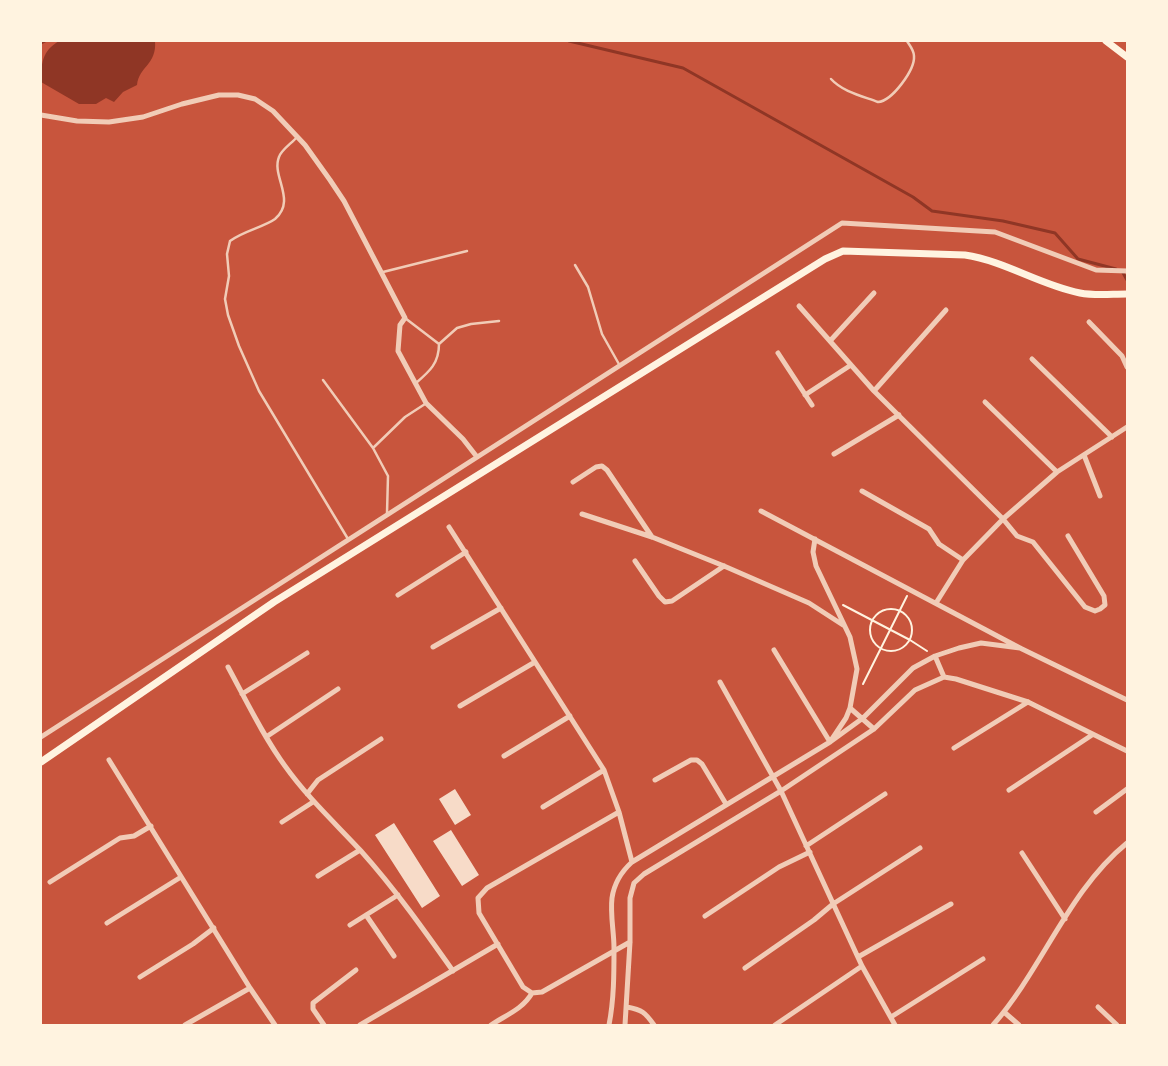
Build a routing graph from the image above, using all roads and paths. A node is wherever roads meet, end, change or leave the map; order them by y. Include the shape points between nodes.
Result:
1 (907, 41) edge
2 (1106, 41) edge
3 (1127, 57) edge
4 (831, 79) dead end
5 (41, 115) edge
6 (298, 137) junction
7 (467, 251) dead end
8 (575, 265) dead end
9 (1127, 271) edge
10 (381, 272) junction
11 (874, 294) dead end
12 (1127, 294) edge
13 (799, 306) dead end
14 (946, 310) dead end
15 (405, 318) junction
16 (499, 321) dead end
17 (1089, 322) dead end
18 (830, 341) junction
19 (439, 344) junction
20 (778, 353) dead end
21 (1032, 359) dead end
22 (851, 365) junction
23 (620, 366) junction
24 (1127, 367) edge
25 (323, 380) dead end
26 (416, 383) junction
27 (874, 391) junction
28 (805, 395) junction
29 (985, 402) dead end
30 (426, 403) junction
31 (812, 405) dead end
32 (899, 415) junction
33 (1127, 427) edge
34 (1112, 437) junction
35 (373, 448) junction
36 (834, 454) dead end
37 (1084, 455) junction
38 (477, 457) junction
39 (1057, 472) junction
40 (573, 482) dead end
41 (862, 491) dead end
42 (1100, 496) dead end
43 (761, 511) dead end
44 (387, 514) junction
45 (582, 514) dead end
46 (1004, 519) junction
47 (449, 527) dead end
48 (1068, 536) dead end
49 (652, 538) junction
50 (348, 539) junction
51 (815, 539) junction
52 (466, 552) junction
53 (635, 560) dead end
54 (963, 560) junction
55 (724, 566) junction
56 (910, 590) junction
57 (398, 594) dead end
58 (832, 600) junction
59 (936, 603) junction
60 (501, 608) junction
61 (900, 611) junction
62 (872, 620) junction
63 (844, 625) junction
64 (890, 630) junction
65 (910, 640) junction
66 (433, 647) dead end
67 (1020, 648) junction
68 (881, 649) junction
69 (774, 650) dead end
70 (307, 653) dead end
71 (935, 656) junction
72 (535, 662) junction
73 (228, 667) dead end
74 (944, 677) junction
75 (720, 682) dead end
76 (338, 690) dead end
77 (859, 691) dead end
78 (242, 694) junction
79 (1127, 700) edge
80 (1028, 702) junction
81 (460, 706) dead end
82 (850, 708) junction
83 (570, 716) junction
84 (863, 718) junction
85 (874, 729) junction
86 (1092, 735) junction
87 (41, 737) edge
88 (266, 737) junction
89 (380, 739) dead end
90 (830, 742) junction
91 (954, 748) dead end
92 (1127, 751) edge
93 (504, 756) dead end
94 (109, 760) dead end
95 (41, 762) edge
96 (604, 770) junction
97 (774, 777) junction
98 (655, 780) dead end
99 (1127, 789) edge
100 (1009, 790) dead end
101 (781, 791) junction
102 (307, 794) junction
103 (884, 794) dead end
104 (313, 802) junction
105 (726, 804) junction
106 (543, 807) dead end
107 (619, 812) junction
108 (1096, 812) dead end
109 (282, 822) dead end
110 (151, 826) junction
111 (1127, 843) edge
112 (806, 846) junction
113 (920, 848) dead end
114 (360, 850) junction
115 (810, 852) junction
116 (1022, 852) dead end
117 (632, 862) junction
118 (318, 876) dead end
119 (181, 877) junction
120 (50, 882) dead end
121 (398, 894) junction
122 (833, 904) junction
123 (951, 904) dead end
124 (366, 914) junction
125 (705, 916) dead end
126 (1064, 919) junction
127 (107, 923) dead end
128 (350, 925) dead end
129 (214, 928) junction
130 (630, 942) junction
131 (498, 944) junction
132 (614, 950) junction
133 (394, 956) dead end
134 (858, 958) junction
135 (983, 959) dead end
136 (862, 966) junction
137 (745, 968) dead end
138 (356, 970) dead end
139 (453, 971) junction
140 (140, 977) dead end
141 (250, 988) junction
142 (532, 993) junction
143 (627, 1006) junction
144 (1098, 1007) dead end
145 (1004, 1012) junction
146 (890, 1017) junction
147 (185, 1025) edge
148 (275, 1025) edge
149 (324, 1025) edge
150 (360, 1025) edge
151 (491, 1025) edge
152 (609, 1025) edge
153 (625, 1025) edge
154 (654, 1025) edge
155 (775, 1025) edge
156 (895, 1025) edge
157 (993, 1025) edge
158 (1019, 1025) edge
159 (1117, 1025) edge

1 - 4 lane via 915,57 901,85 884,102 844,90
2 - 3 main road
5 - 6 street via 110,122 143,117 219,95 238,95 255,99 273,111
6 - 10 street via 344,201
6 - 50 lane via 279,155 277,165 284,197 282,209 274,219 230,241 225,299 233,331 258,391
7 - 10 lane
8 - 23 lane via 588,287 602,334
9 - 23 street via 1096,270 995,232 842,223
10 - 15 street
11 - 18 street
12 - 95 main road via 1079,292 981,258 843,251 274,602
13 - 18 street
14 - 27 street
15 - 19 lane
15 - 26 street via 400,325 398,351
16 - 19 lane via 457,328
17 - 24 street via 1122,356
18 - 22 street
19 - 26 lane via 434,367
20 - 28 street
21 - 34 street
22 - 27 street
22 - 28 street
23 - 38 street
25 - 35 lane
26 - 30 street
27 - 32 street
28 - 31 street
29 - 39 street
30 - 35 lane via 405,417
30 - 38 street
32 - 36 street
32 - 46 street
33 - 34 street
34 - 37 street
35 - 44 lane via 388,476
37 - 39 street
37 - 42 street
38 - 44 street
39 - 46 street
40 - 49 street via 596,466 602,466
41 - 54 street via 929,529 939,544
43 - 51 street
44 - 50 street
45 - 49 street
46 - 48 street via 1017,536 1033,542 1085,607 1095,611 1104,605 1104,596
46 - 54 street
47 - 52 street
49 - 55 street
50 - 87 street
51 - 56 street
51 - 58 street via 816,566
52 - 57 street
52 - 60 street
53 - 55 street via 665,602
54 - 59 street
55 - 63 street via 809,603
56 - 59 street
56 - 61 path
58 - 62 path
58 - 63 street
59 - 67 street
60 - 66 street
60 - 72 street
61 - 62 path via 885,609
61 - 64 path
61 - 65 path via 912,627
62 - 64 path
62 - 68 path via 870,638
63 - 82 street via 857,669
64 - 65 path
64 - 68 path
65 - 68 path via 899,650
65 - 71 path
67 - 71 street via 981,643
67 - 79 street
68 - 77 path
69 - 90 street
70 - 78 street
71 - 74 street
71 - 84 street via 913,668
72 - 81 street
72 - 83 street
73 - 78 street
74 - 80 street
74 - 85 street via 915,690
75 - 97 street
76 - 88 street
78 - 88 street
80 - 86 street
80 - 91 street
82 - 84 street
82 - 90 street
83 - 93 street
83 - 96 street
84 - 85 street
84 - 90 street
85 - 101 street
86 - 92 street
86 - 100 street
88 - 102 street
89 - 102 street via 318,780
90 - 97 street
94 - 110 street
96 - 106 street
96 - 107 street
97 - 101 street
97 - 105 street
98 - 105 street via 691,760 697,760
99 - 108 street
101 - 112 street
101 - 130 street via 634,883 630,898
102 - 104 street
103 - 112 street
104 - 109 street
104 - 114 street
105 - 117 street
107 - 117 street
107 - 131 street via 487,888 478,898 479,913
110 - 119 street
110 - 120 street via 134,836 120,838
111 - 126 street via 1100,869
112 - 115 street
113 - 122 street
114 - 118 street
114 - 121 street
115 - 122 street
115 - 125 street via 779,867
116 - 126 street
117 - 132 street via 616,882 612,898
119 - 127 street
119 - 129 street
121 - 124 street
121 - 139 street
122 - 134 street
122 - 137 street
123 - 134 street
124 - 128 street
124 - 133 street
126 - 145 street
129 - 140 street
129 - 141 street
130 - 132 street
130 - 143 street
131 - 139 street
131 - 142 street via 524,987
132 - 142 street via 542,992
132 - 152 street
134 - 136 street
135 - 146 street
136 - 146 street
136 - 155 street
138 - 149 street via 313,1003 313,1009
139 - 150 street
141 - 147 street
141 - 148 street
142 - 151 street via 518,1010
143 - 153 street
143 - 154 street via 645,1013
144 - 159 street
145 - 157 street
145 - 158 street
146 - 156 street

